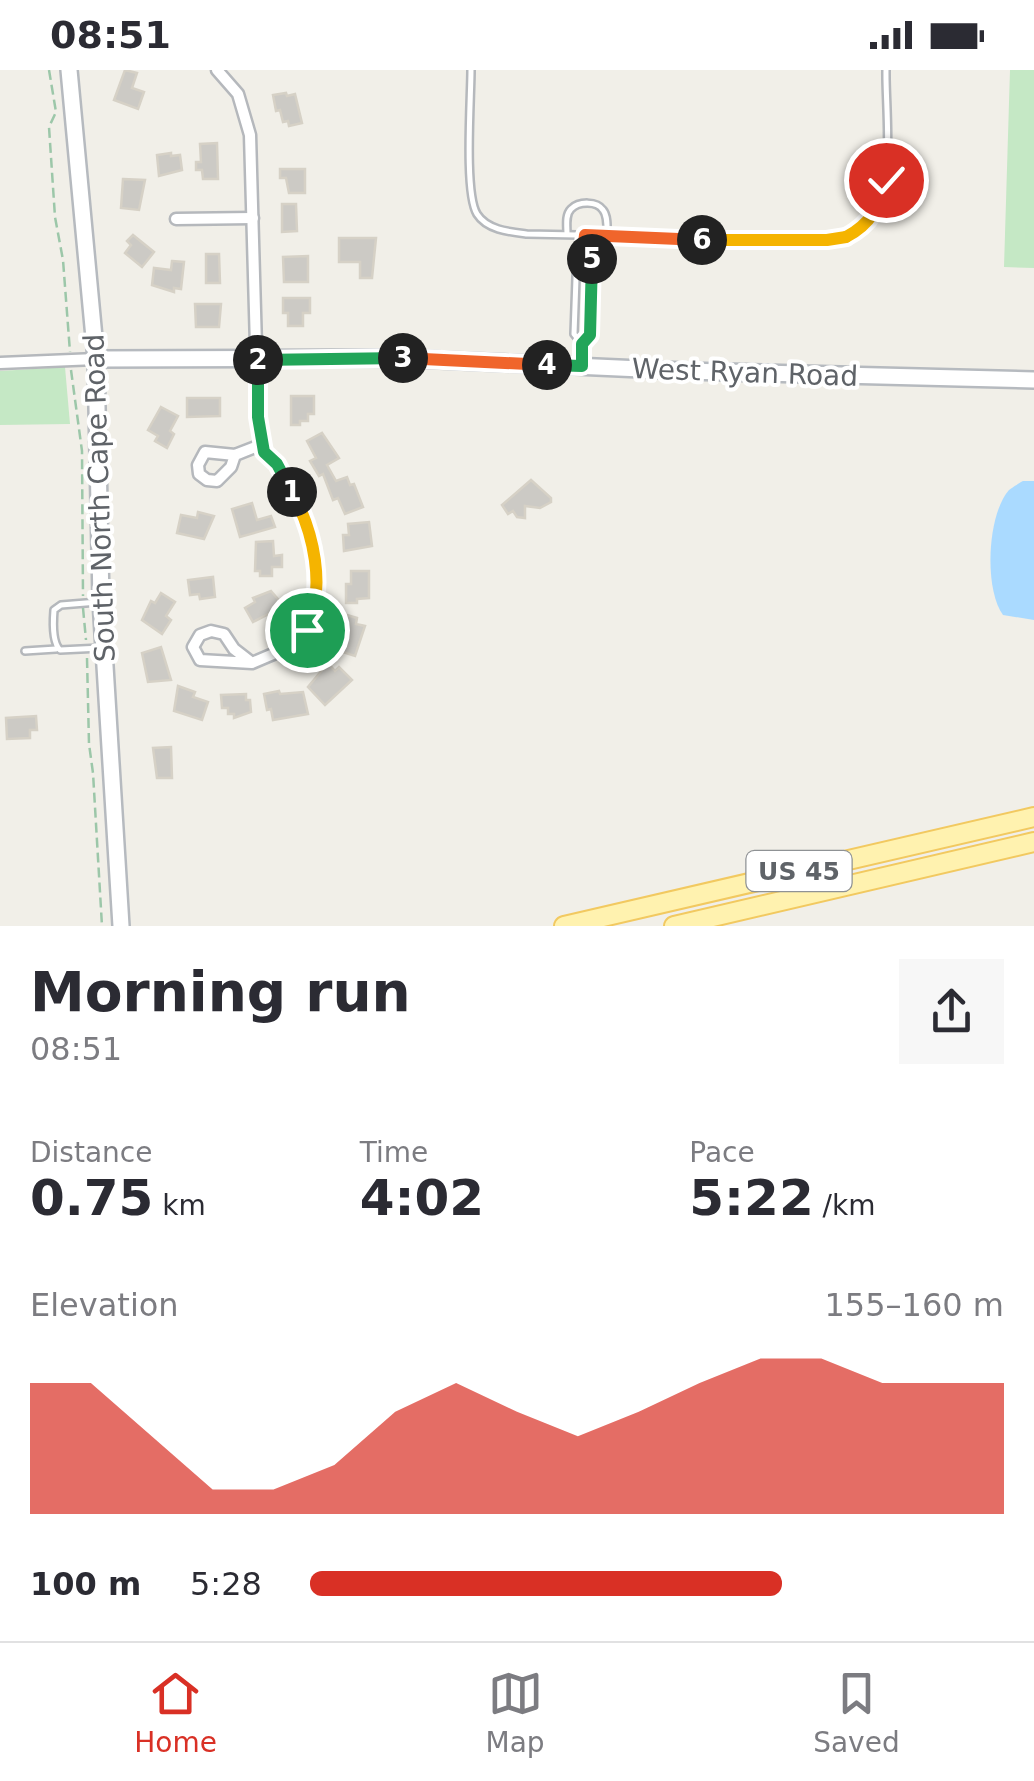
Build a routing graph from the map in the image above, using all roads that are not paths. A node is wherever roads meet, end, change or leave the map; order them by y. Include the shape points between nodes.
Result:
1 (69, 70) edge
2 (217, 70) edge
3 (471, 70) edge
4 (886, 70) edge
5 (252, 218) junction
6 (176, 219) dead end
7 (567, 234) junction
8 (585, 235) junction
9 (608, 236) junction
10 (584, 243) junction
11 (582, 344) junction
12 (96, 359) junction
13 (256, 360) junction
14 (0, 363) edge
15 (582, 366) junction
16 (1034, 380) edge
17 (262, 444) junction
18 (235, 455) dead end
19 (101, 601) junction
20 (104, 648) junction
21 (59, 649) junction
22 (25, 652) dead end
23 (252, 663) junction
24 (1034, 817) edge
25 (1034, 842) edge
26 (122, 926) edge
27 (564, 926) edge
28 (674, 926) edge

1 - 12 street, South North Cape Road
2 - 5 street via 238,94 250,136
3 - 7 lane via 471,194 477,214 493,228
4 - 9 lane via 886,180 878,208 849,236
5 - 6 street
5 - 13 street
7 - 8 lane
7 - 9 lane via 572,208 592,203 603,208
8 - 9 lane
8 - 10 lane
10 - 11 lane via 577,250 574,334
10 - 11 lane via 592,250 590,335
11 - 15 lane
12 - 13 street, West Ryan Road
12 - 14 street
12 - 19 street, South North Cape Road
13 - 15 street, West Ryan Road
13 - 17 street
15 - 16 street, West Ryan Road
17 - 18 street
17 - 23 street via 306,518 314,546 315,613 292,646
19 - 20 street, South North Cape Road
19 - 21 lane via 57,607
20 - 21 lane
20 - 26 street, South North Cape Road
21 - 22 lane
23 - 23 street via 200,660 193,648 200,634 224,634
24 - 27 main road, US 45
25 - 28 main road, US 45

